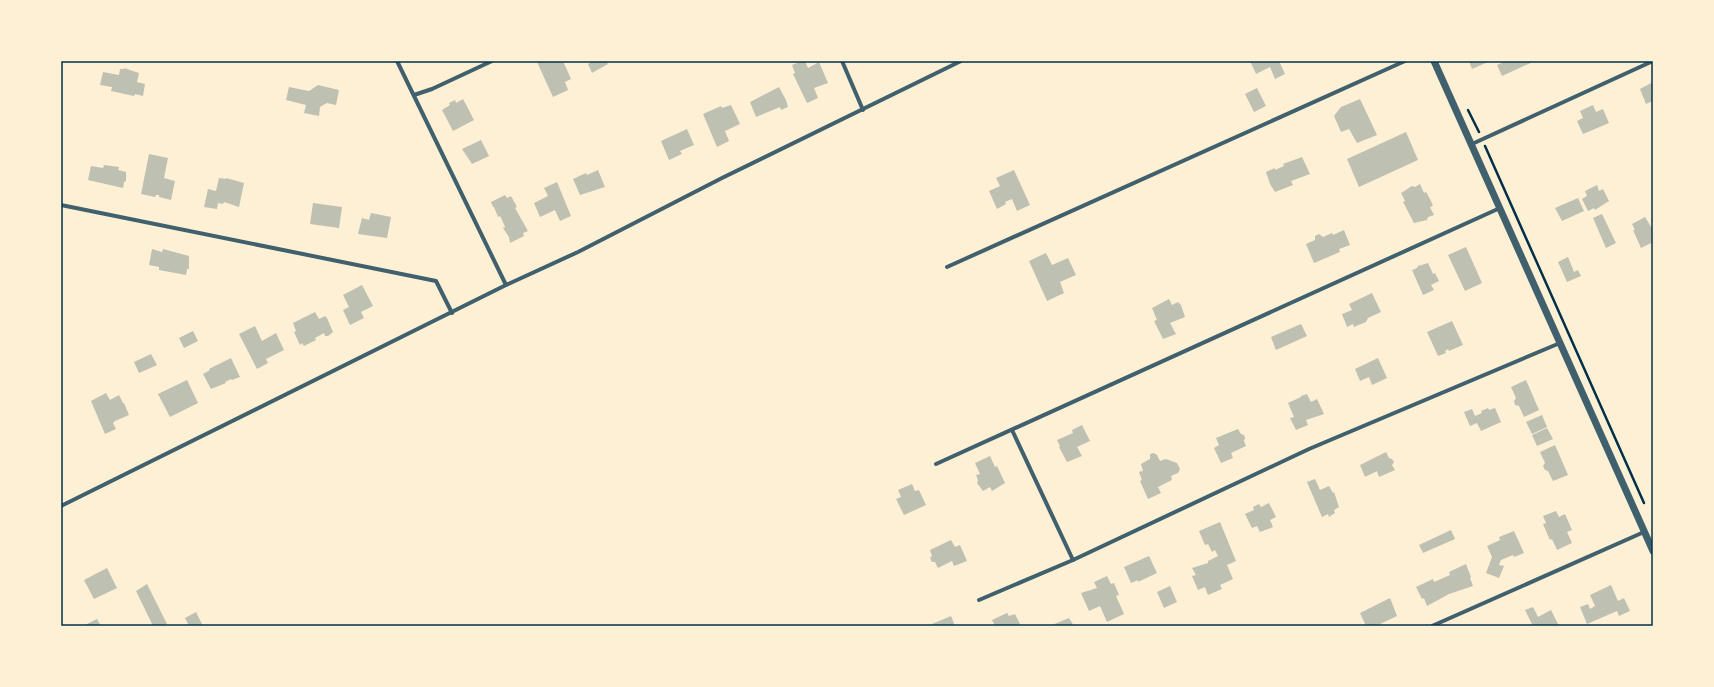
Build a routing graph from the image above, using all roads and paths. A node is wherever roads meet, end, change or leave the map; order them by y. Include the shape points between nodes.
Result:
1 (397, 61) edge
2 (492, 61) edge
3 (842, 61) edge
4 (961, 61) edge
5 (1405, 61) edge
6 (1434, 61) edge
7 (1653, 61) edge
8 (414, 95) junction
9 (1467, 108) dead end
10 (863, 110) junction
11 (1482, 140) junction
12 (1472, 144) junction
13 (61, 205) edge
14 (1500, 208) junction
15 (947, 267) dead end
16 (506, 284) junction
17 (452, 313) junction
18 (1561, 343) junction
19 (1012, 430) junction
20 (936, 464) dead end
21 (1635, 482) dead end
22 (61, 506) edge
23 (1644, 532) junction
24 (1653, 551) edge
25 (1073, 560) junction
26 (979, 600) dead end
27 (1432, 626) edge

1 - 8 street
2 - 8 street
3 - 10 street
4 - 10 street
5 - 15 street
6 - 12 street
7 - 11 street
8 - 16 street
9 - 11 path
10 - 16 street via 722,178 578,252
11 - 12 street
11 - 21 path
12 - 14 street
13 - 17 street via 436,280
14 - 18 street
14 - 19 street
16 - 17 street
17 - 22 street
18 - 23 street
18 - 25 street via 1309,449
19 - 20 street
19 - 25 street
23 - 24 street
23 - 27 street
25 - 26 street

